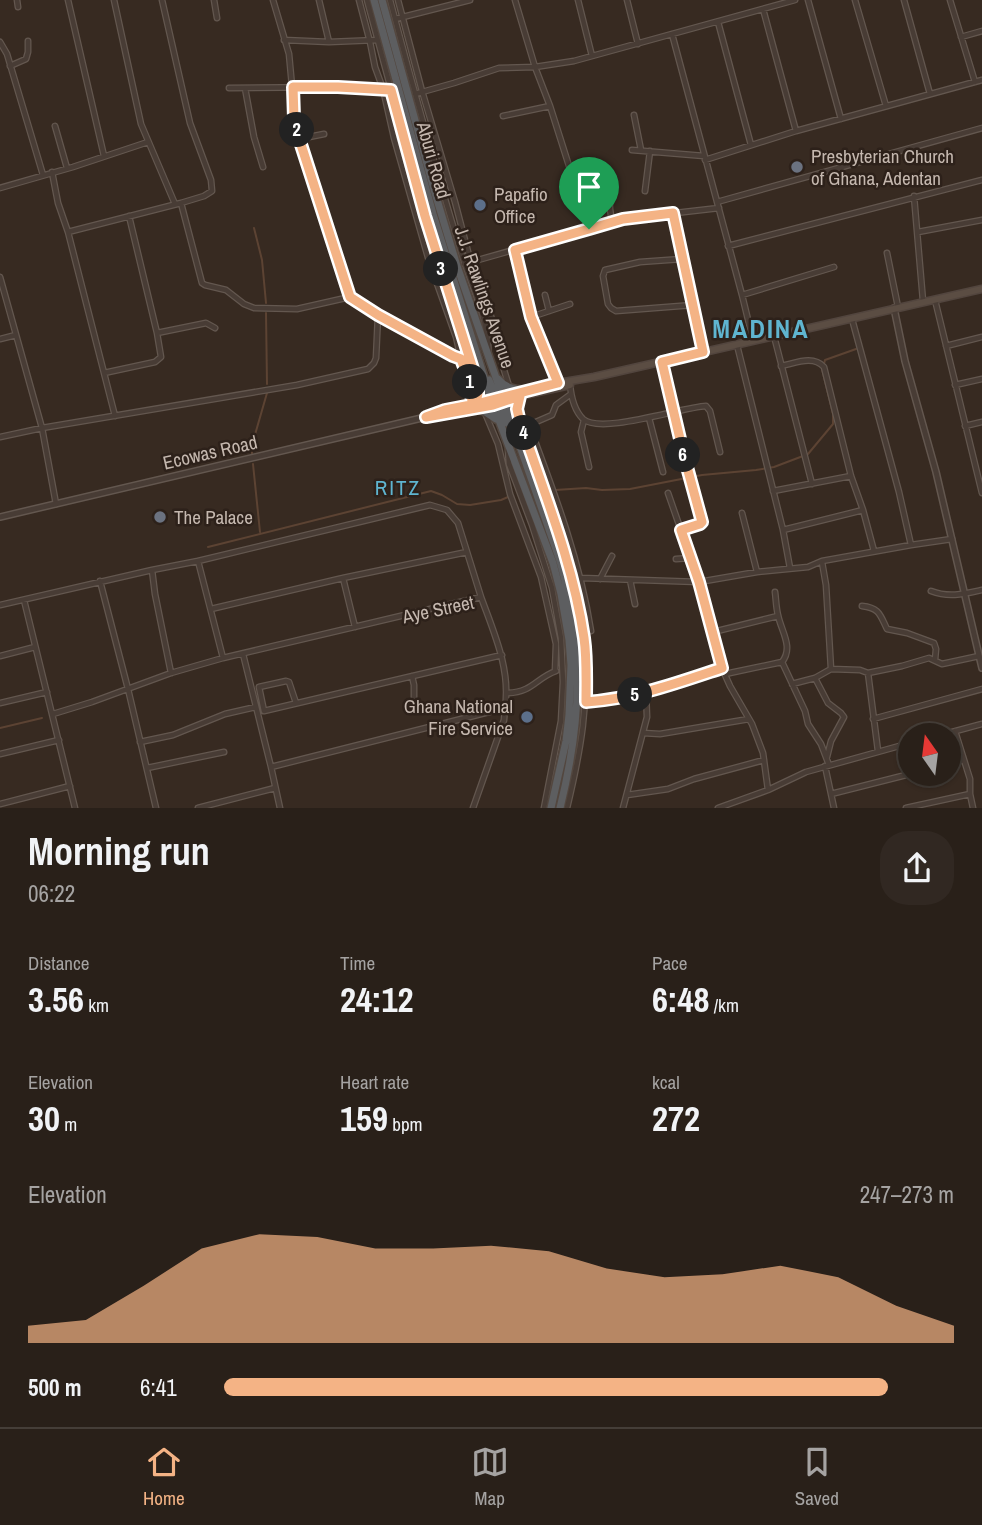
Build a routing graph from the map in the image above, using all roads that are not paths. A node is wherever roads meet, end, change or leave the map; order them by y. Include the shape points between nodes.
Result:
1 (17, 0) edge
2 (68, 0) edge
3 (114, 0) edge
4 (162, 0) edge
5 (215, 0) edge
6 (273, 0) edge
7 (319, 0) edge
8 (359, 0) edge
9 (366, 0) edge
10 (374, 0) edge
11 (382, 0) edge
12 (390, 0) edge
13 (398, 0) edge
14 (470, 0) edge
15 (515, 0) edge
16 (578, 0) edge
17 (627, 0) edge
18 (795, 0) edge
19 (808, 0) edge
20 (855, 0) edge
21 (904, 0) edge
22 (950, 0) edge
23 (18, 7) dead end
24 (763, 9) junction
25 (373, 12) junction
26 (403, 17) junction
27 (217, 18) dead end
28 (395, 19) junction
29 (718, 22) junction
30 (982, 32) edge
31 (672, 34) junction
32 (961, 37) junction
33 (284, 40) junction
34 (377, 40) junction
35 (28, 41) dead end
36 (0, 42) edge
37 (329, 42) junction
38 (370, 42) junction
39 (638, 44) junction
40 (592, 56) junction
41 (10, 66) junction
42 (535, 67) junction
43 (982, 80) edge
44 (975, 82) junction
45 (293, 87) junction
46 (229, 88) dead end
47 (245, 88) junction
48 (383, 89) junction
49 (391, 90) junction
50 (422, 92) junction
51 (415, 94) junction
52 (930, 94) junction
53 (550, 106) junction
54 (886, 106) junction
55 (503, 116) dead end
56 (634, 116) dead end
57 (841, 119) junction
58 (55, 126) dead end
59 (982, 128) edge
60 (796, 131) junction
61 (324, 134) dead end
62 (299, 139) junction
63 (148, 142) junction
64 (751, 145) junction
65 (632, 150) dead end
66 (641, 150) junction
67 (650, 151) junction
68 (104, 156) junction
69 (704, 158) junction
70 (263, 167) dead end
71 (67, 168) junction
72 (52, 172) junction
73 (43, 175) junction
74 (982, 180) edge
75 (0, 188) edge
76 (609, 190) dead end
77 (645, 191) dead end
78 (438, 192) junction
79 (914, 196) junction
80 (717, 202) junction
81 (178, 203) junction
82 (719, 208) junction
83 (673, 213) junction
84 (129, 216) junction
85 (982, 220) edge
86 (612, 222) junction
87 (589, 229) junction
88 (68, 232) junction
89 (918, 232) junction
90 (729, 246) junction
91 (515, 250) junction
92 (887, 253) dead end
93 (682, 259) junction
94 (471, 263) junction
95 (464, 264) junction
96 (445, 266) junction
97 (834, 267) dead end
98 (0, 277) edge
99 (982, 289) edge
100 (545, 295) dead end
101 (742, 295) junction
102 (350, 297) junction
103 (934, 299) junction
104 (923, 301) junction
105 (570, 304) dead end
106 (693, 305) junction
107 (896, 308) junction
108 (549, 311) junction
109 (378, 315) junction
110 (531, 317) junction
111 (852, 318) junction
112 (215, 328) dead end
113 (157, 332) junction
114 (16, 335) junction
115 (775, 336) junction
116 (982, 337) edge
117 (0, 339) edge
118 (753, 340) junction
119 (737, 344) junction
120 (946, 346) junction
121 (703, 352) junction
122 (488, 354) junction
123 (461, 359) junction
124 (471, 361) junction
125 (662, 362) junction
126 (781, 366) junction
127 (104, 373) junction
128 (496, 377) junction
129 (982, 379) edge
130 (571, 382) junction
131 (558, 383) junction
132 (955, 385) junction
133 (510, 388) junction
134 (529, 390) junction
135 (571, 394) junction
136 (520, 396) junction
137 (498, 400) junction
138 (471, 405) junction
139 (484, 411) junction
140 (674, 413) junction
141 (115, 416) junction
142 (519, 418) junction
143 (649, 418) junction
144 (584, 419) junction
145 (982, 422) edge
146 (500, 424) junction
147 (529, 425) junction
148 (965, 426) junction
149 (42, 428) junction
150 (0, 437) edge
151 (720, 452) dead end
152 (982, 463) edge
153 (975, 464) junction
154 (589, 467) dead end
155 (663, 472) dead end
156 (852, 476) junction
157 (812, 484) junction
158 (773, 491) junction
159 (668, 493) dead end
160 (982, 493) edge
161 (56, 504) junction
162 (863, 510) junction
163 (741, 513) dead end
164 (0, 517) edge
165 (681, 530) junction
166 (782, 530) junction
167 (555, 537) junction
168 (952, 539) junction
169 (911, 545) junction
170 (874, 551) junction
171 (467, 552) junction
172 (612, 556) dead end
173 (691, 558) junction
174 (677, 559) dead end
175 (198, 561) junction
176 (822, 561) junction
177 (790, 568) junction
178 (152, 570) junction
179 (757, 572) junction
180 (343, 578) junction
181 (580, 578) junction
182 (600, 579) junction
183 (630, 580) junction
184 (100, 581) junction
185 (699, 582) junction
186 (931, 590) dead end
187 (982, 590) edge
188 (775, 592) dead end
189 (964, 594) junction
190 (481, 597) junction
191 (24, 600) junction
192 (635, 604) dead end
193 (0, 605) edge
194 (862, 606) dead end
195 (211, 608) junction
196 (778, 616) junction
197 (561, 617) junction
198 (355, 626) junction
199 (591, 631) dead end
200 (713, 632) junction
201 (35, 647) junction
202 (243, 654) junction
203 (0, 656) edge
204 (502, 656) junction
205 (979, 656) junction
206 (223, 659) junction
207 (935, 660) junction
208 (782, 662) junction
209 (722, 668) junction
210 (982, 668) edge
211 (831, 669) junction
212 (563, 670) junction
213 (555, 671) junction
214 (171, 673) junction
215 (868, 673) junction
216 (725, 674) junction
217 (412, 676) junction
218 (815, 678) junction
219 (792, 684) junction
220 (128, 689) junction
221 (982, 689) edge
222 (47, 692) junction
223 (508, 693) junction
224 (646, 693) junction
225 (414, 701) dead end
226 (586, 702) junction
227 (0, 704) edge
228 (296, 704) junction
229 (256, 706) junction
230 (505, 708) junction
231 (53, 714) junction
232 (580, 716) junction
233 (749, 719) junction
234 (873, 719) junction
235 (982, 724) edge
236 (961, 730) edge
237 (643, 733) junction
238 (59, 740) junction
239 (140, 742) junction
240 (898, 746) edge
241 (878, 751) junction
242 (224, 752) dead end
243 (961, 752) edge
244 (560, 753) junction
245 (0, 754) edge
246 (827, 758) junction
247 (764, 760) junction
248 (963, 760) joint
249 (827, 766) junction
250 (271, 767) junction
251 (147, 768) junction
252 (898, 777) edge
253 (70, 786) junction
254 (275, 788) junction
255 (768, 790) junction
256 (831, 794) junction
257 (970, 794) junction
258 (626, 795) junction
259 (742, 799) junction
260 (0, 804) edge
261 (75, 807) edge
262 (156, 807) edge
263 (198, 807) edge
264 (280, 807) edge
265 (473, 807) edge
266 (544, 807) edge
267 (551, 807) edge
268 (559, 807) edge
269 (567, 807) edge
270 (623, 807) edge
271 (718, 807) edge
272 (744, 807) edge
273 (834, 807) edge
274 (906, 807) edge
275 (973, 807) edge

1 - 23 street
2 - 68 street
3 - 63 street
4 - 81 street via 190,123 212,186 208,194
5 - 27 street
6 - 33 street
7 - 37 street
8 - 38 street
9 - 25 street
10 - 25 highway, Aburi Road
11 - 78 highway, J.J. Rawlings Avenue
12 - 28 street
13 - 26 street
14 - 26 street
15 - 42 street
16 - 40 street
17 - 39 street
18 - 24 street
19 - 57 street
20 - 54 street
21 - 52 street
22 - 32 street
24 - 29 street
24 - 60 street
25 - 34 street
25 - 96 highway, Aburi Road
26 - 28 street
26 - 50 street
28 - 51 street
29 - 31 street
29 - 64 street
30 - 32 street
31 - 39 street
31 - 69 street
32 - 44 street
33 - 37 street
33 - 45 street
34 - 38 street
34 - 49 street
35 - 41 street via 26,59
36 - 41 street
37 - 38 street
38 - 48 street
39 - 40 street
40 - 42 street
41 - 73 street
42 - 50 street via 499,68
42 - 53 street
43 - 44 street
44 - 52 street
45 - 47 street
45 - 48 street
45 - 62 street
46 - 47 street
47 - 70 street
48 - 49 street
48 - 123 street via 429,261
49 - 96 street via 425,216
50 - 51 street
50 - 94 street
51 - 78 street
52 - 54 street
53 - 55 street
53 - 87 street
54 - 57 street
56 - 66 street
57 - 60 street
58 - 71 street
59 - 80 street
60 - 64 street
61 - 62 street
62 - 102 street
63 - 68 street
63 - 81 street
64 - 69 street
65 - 66 street
66 - 67 street
67 - 69 street
67 - 77 street
68 - 71 street
69 - 80 street
71 - 72 street
72 - 73 street
72 - 88 street
73 - 75 street
74 - 79 street
76 - 86 street
78 - 95 street
78 - 122 highway, J.J. Rawlings Avenue via 457,266
79 - 89 street
79 - 90 street
80 - 82 street
81 - 84 street
81 - 102 street via 205,285 226,290 254,309 297,309
82 - 83 street
82 - 90 street
83 - 86 street
83 - 93 street
84 - 88 street
84 - 113 street
85 - 89 street
86 - 87 street
87 - 91 street
88 - 127 street
89 - 104 street
90 - 101 street
91 - 94 street
91 - 110 street
92 - 107 street
93 - 106 street
93 - 106 street via 605,270 608,304 616,311
94 - 95 street
94 - 133 street
95 - 122 street via 488,339
96 - 124 street
96 - 137 highway, Aburi Road via 483,375
97 - 101 street
98 - 114 street
99 - 103 main road
100 - 108 street
101 - 118 street
102 - 109 street
103 - 104 main road
103 - 120 street
104 - 107 main road
105 - 108 street
106 - 121 street
107 - 111 main road
107 - 168 street via 905,361
108 - 110 street
109 - 123 street
109 - 141 street via 376,358 368,369
110 - 131 street
111 - 115 main road
111 - 169 street
112 - 113 street via 206,323
113 - 127 street via 160,359
114 - 117 street
114 - 149 street
115 - 118 main road
115 - 126 street
116 - 120 street
118 - 119 main road
119 - 121 main road
119 - 158 street
120 - 132 street
121 - 125 main road
122 - 128 highway, J.J. Rawlings Avenue
123 - 124 street
123 - 138 street via 471,386
124 - 138 street via 478,385
125 - 130 main road
125 - 140 street
126 - 156 street via 810,360 823,365
126 - 157 street
127 - 141 street
128 - 133 highway
128 - 137 highway, J.J. Rawlings Avenue
129 - 132 street
130 - 131 main road
130 - 135 street
130 - 136 main road
131 - 134 main road
132 - 148 street
133 - 134 highway
134 - 137 main road
135 - 144 street
135 - 147 street via 556,405 552,415
136 - 137 main road
136 - 142 street
137 - 138 street, Ecowas Road
137 - 146 highway, Aburi Road
137 - 167 highway, J.J. Rawlings Avenue
138 - 139 highway
138 - 161 street, Ecowas Road
139 - 146 highway
139 - 213 street via 541,577 556,644
140 - 143 street
140 - 151 street via 706,406
140 - 165 street via 702,522
141 - 149 street
142 - 147 street
142 - 167 street
143 - 144 street via 598,424
143 - 155 street
144 - 154 street via 581,432
145 - 148 street
146 - 197 highway, Aburi Road via 553,563
147 - 181 street
148 - 153 street
149 - 150 street
149 - 161 street
152 - 153 street
153 - 160 street
156 - 157 street
156 - 162 street
157 - 158 street
158 - 166 street
159 - 165 street
161 - 164 street, Ecowas Road
162 - 166 street
162 - 170 street
163 - 179 street
165 - 173 street
166 - 177 street
167 - 226 street via 575,591 584,641
167 - 232 highway, J.J. Rawlings Avenue via 576,639
168 - 169 street
168 - 189 street
169 - 170 street
170 - 176 street
171 - 175 street via 458,523 447,510 430,505
171 - 180 street
171 - 190 street
172 - 182 street
173 - 174 street
173 - 185 street
175 - 178 street
175 - 195 street
176 - 177 street
176 - 211 street
177 - 179 street
178 - 184 street
178 - 214 street
179 - 185 street
180 - 195 street
180 - 198 street
181 - 182 street
181 - 199 street
182 - 183 street
183 - 185 street
183 - 192 street
184 - 191 street
184 - 220 street
185 - 200 street
186 - 189 street
187 - 189 street
188 - 196 street
189 - 205 street
190 - 198 street, Aye Street
190 - 204 street, Aye Street
191 - 193 street
191 - 201 street
194 - 207 street via 878,611 887,628 934,643
195 - 206 street
196 - 200 street
196 - 208 street via 788,649
197 - 212 street
197 - 244 highway via 569,640 571,675 569,715
198 - 202 street, Aye Street
200 - 209 street
201 - 203 street
201 - 222 street
202 - 206 street, Aye Street
202 - 229 street
204 - 217 street
204 - 223 street, Aye Street
205 - 207 street via 947,664
205 - 210 street
206 - 214 street, Aye Street
207 - 215 street
208 - 216 street
208 - 219 street
209 - 216 street
209 - 224 street
211 - 215 street
211 - 218 street
212 - 213 street
212 - 244 street
213 - 223 street via 524,691
214 - 220 street, Aye Street
215 - 234 street
216 - 233 street
217 - 225 street
217 - 228 street
218 - 219 street
218 - 246 street via 828,703 844,717
219 - 246 street
220 - 231 street, Aye Street
220 - 239 street
221 - 234 street
222 - 227 street
222 - 231 street
223 - 230 street, Aye Street
224 - 226 street
224 - 237 street
226 - 232 street
228 - 228 street via 289,682 259,687 264,711
229 - 239 street
229 - 250 street
230 - 250 street
230 - 265 street, Aye Street
231 - 238 street
232 - 268 highway, J.J. Rawlings Avenue
232 - 269 street via 578,764
233 - 237 street
233 - 247 street
234 - 241 street
235 - 236 street
237 - 258 street
238 - 245 street
238 - 253 street
239 - 251 street
240 - 241 street
241 - 249 street
242 - 251 street
243 - 248 street
244 - 266 street
244 - 267 highway
246 - 249 street
247 - 255 street
247 - 258 street via 668,789
248 - 257 street
249 - 255 street
249 - 256 street
250 - 254 street
251 - 262 street
252 - 256 street
253 - 260 street
253 - 261 street
254 - 263 street
254 - 264 street
255 - 259 street
256 - 273 street
257 - 274 street
257 - 275 street
258 - 270 street
259 - 271 street
259 - 272 street

